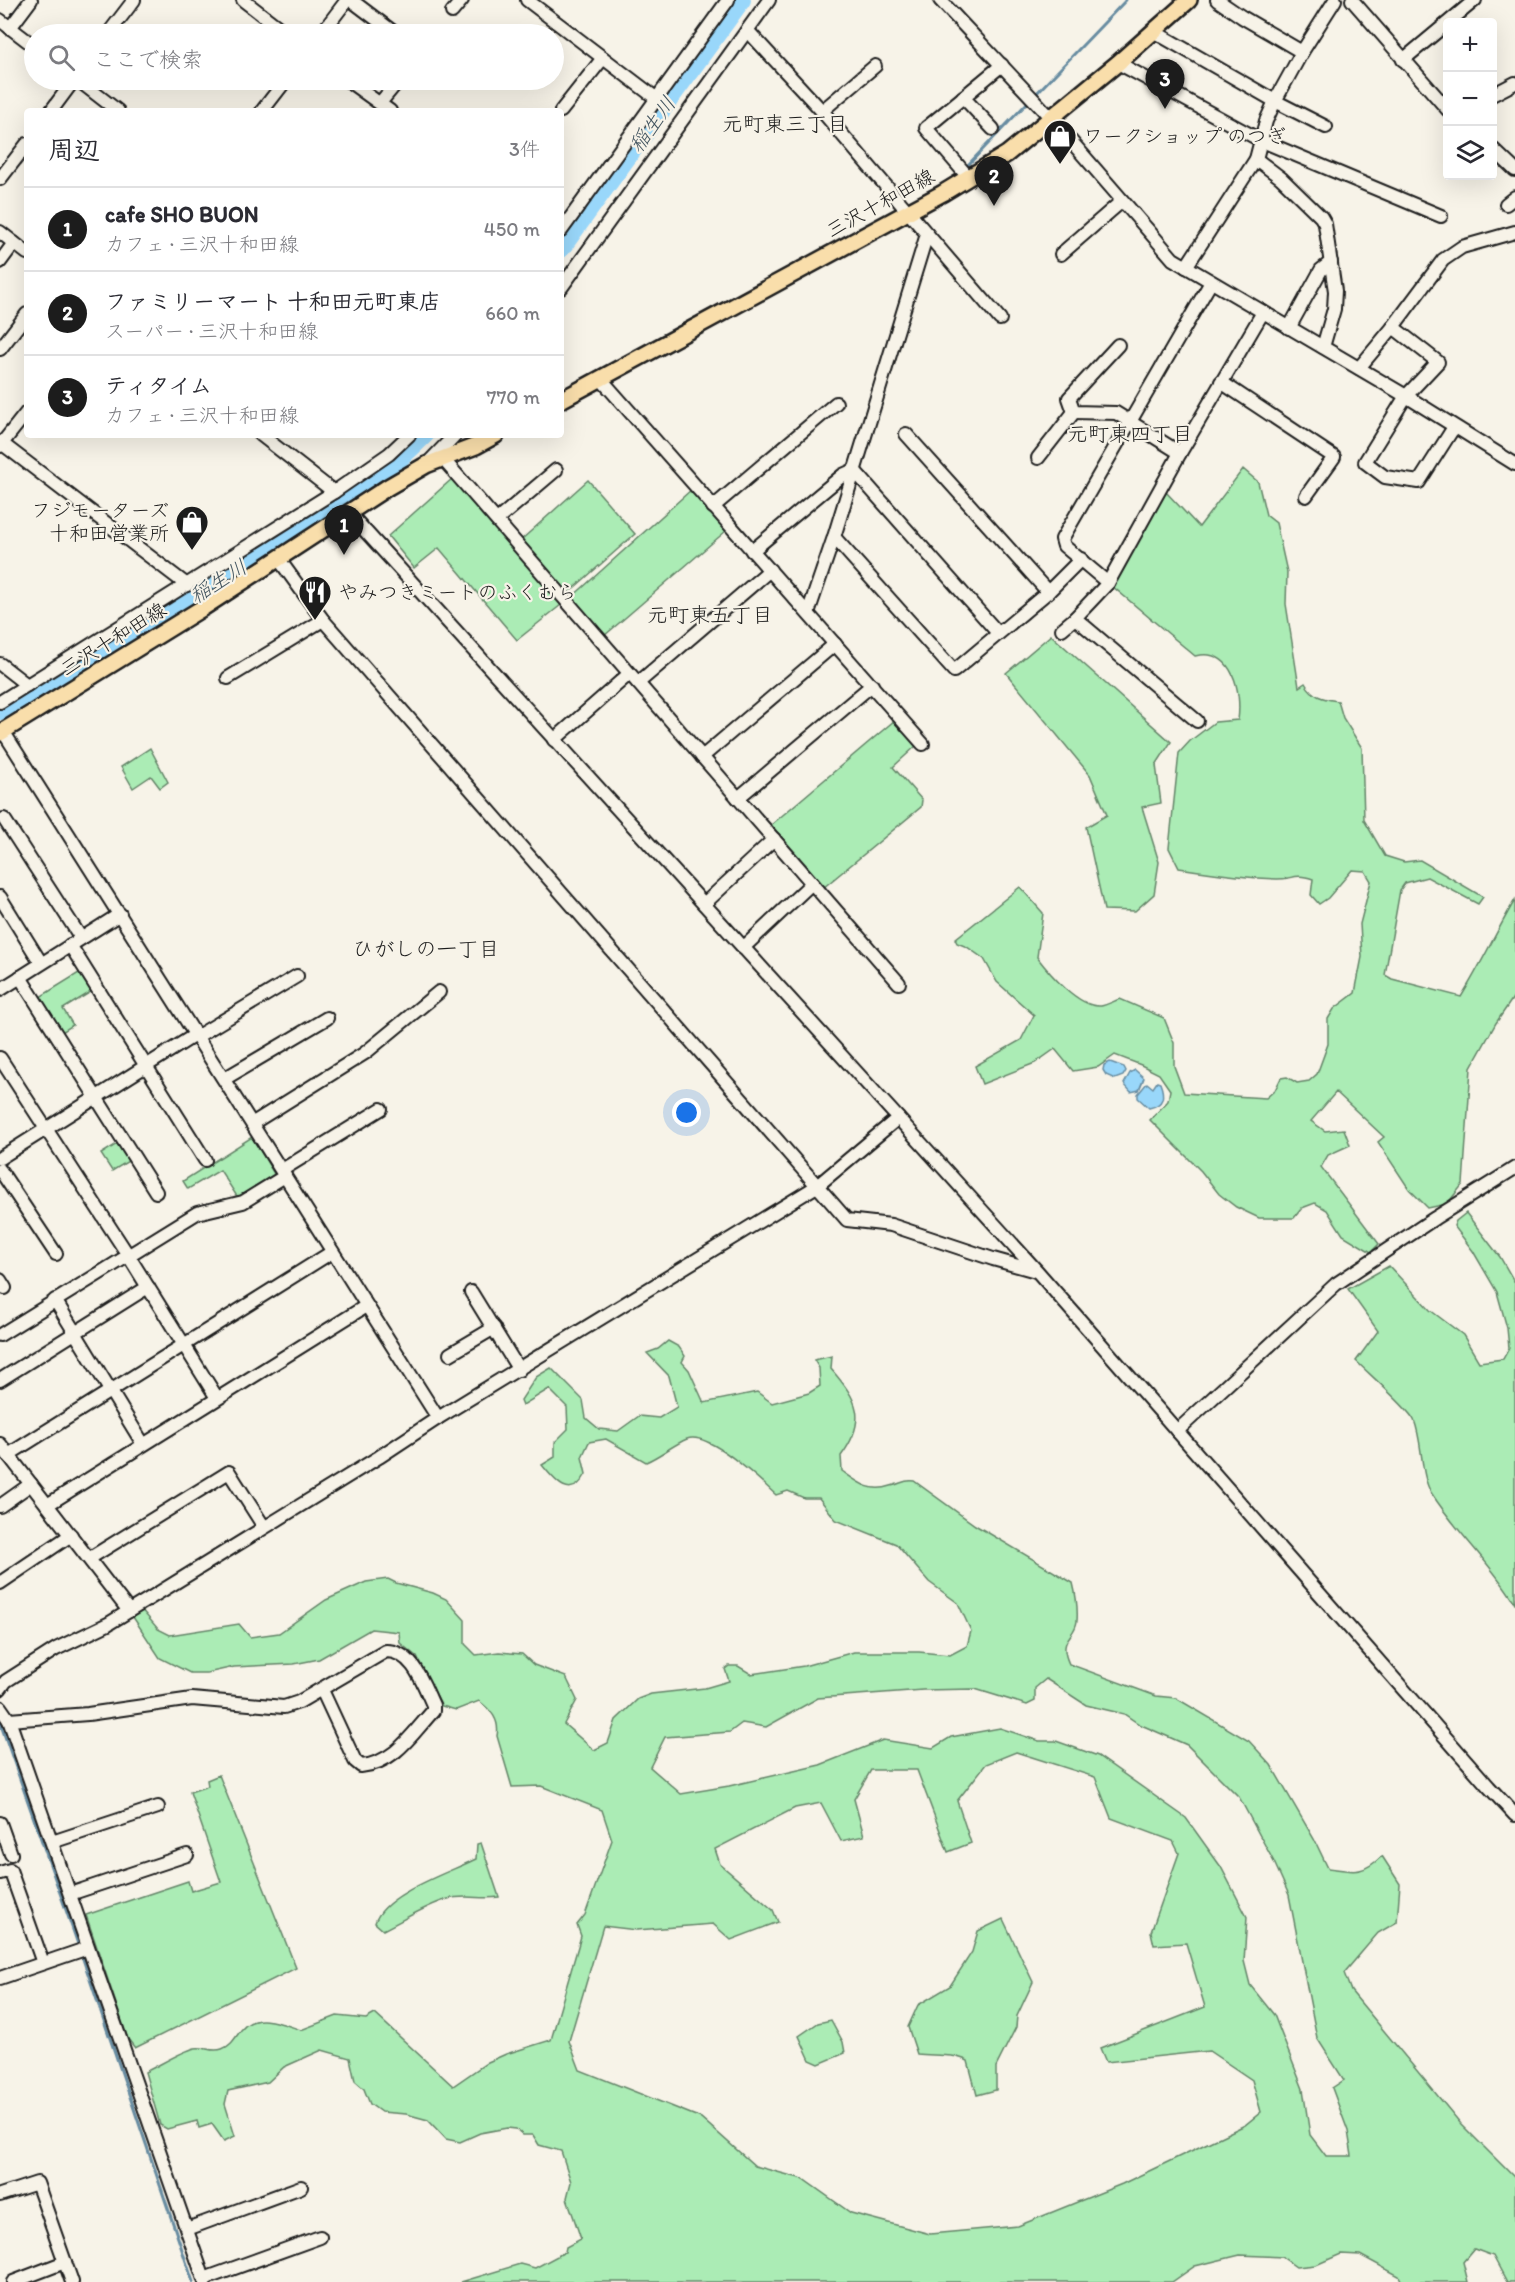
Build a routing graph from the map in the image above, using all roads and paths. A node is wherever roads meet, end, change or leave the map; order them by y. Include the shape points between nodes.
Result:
1 (31, 0) edge
2 (134, 0) edge
3 (243, 0) edge
4 (349, 0) edge
5 (462, 0) edge
6 (527, 0) edge
7 (728, 0) edge
8 (769, 0) edge
9 (940, 0) edge
10 (1190, 0) edge
11 (1217, 0) edge
12 (1335, 0) edge
13 (1352, 0) edge
14 (1475, 0) edge
15 (452, 12) dead end
16 (5, 24) edge
17 (116, 24) edge
18 (274, 24) edge
19 (329, 24) edge
20 (382, 24) edge
21 (558, 24) edge
22 (564, 28) edge
23 (747, 30) junction
24 (1153, 31) junction
25 (24, 38) edge
26 (1302, 52) junction
27 (603, 58) junction
28 (1403, 60) junction
29 (1118, 63) junction
30 (1002, 65) junction
31 (876, 66) dead end
32 (1515, 83) edge
33 (68, 90) edge
34 (90, 90) edge
35 (278, 90) edge
36 (361, 90) edge
37 (394, 90) edge
38 (1497, 92) edge
39 (963, 97) junction
40 (657, 99) junction
41 (1275, 101) junction
42 (1443, 104) edge
43 (385, 107) edge
44 (53, 108) edge
45 (114, 108) edge
46 (264, 108) edge
47 (563, 108) edge
48 (822, 111) junction
49 (1051, 118) junction
50 (1326, 127) dead end
51 (993, 129) dead end
52 (1260, 140) junction
53 (1497, 153) edge
54 (23, 158) edge
55 (1256, 159) junction
56 (1515, 171) edge
57 (969, 178) junction
58 (0, 179) edge
59 (1122, 201) junction
60 (908, 211) junction
61 (1441, 216) dead end
62 (564, 227) edge
63 (0, 232) edge
64 (1515, 232) edge
65 (927, 234) junction
66 (14, 243) junction
67 (24, 251) edge
68 (1061, 254) dead end
69 (0, 262) edge
70 (1331, 262) junction
71 (1186, 267) junction
72 (1211, 282) junction
73 (564, 284) edge
74 (1263, 312) junction
75 (24, 318) edge
76 (1000, 319) dead end
77 (1393, 327) junction
78 (1289, 328) junction
79 (1118, 345) dead end
80 (1323, 347) junction
81 (0, 349) edge
82 (1359, 368) junction
83 (601, 379) junction
84 (1221, 382) junction
85 (1406, 396) junction
86 (564, 398) edge
87 (836, 403) dead end
88 (1074, 412) junction
89 (24, 416) edge
90 (1130, 422) junction
91 (1454, 427) junction
92 (906, 434) dead end
93 (265, 438) edge
94 (405, 438) edge
95 (452, 438) edge
96 (489, 438) edge
97 (1, 444) edge
98 (1180, 453) junction
99 (1038, 458) dead end
100 (443, 459) junction
101 (1515, 464) edge
102 (426, 465) junction
103 (556, 470) dead end
104 (854, 470) junction
105 (334, 492) junction
106 (1306, 496) dead end
107 (713, 507) junction
108 (348, 512) junction
109 (497, 520) junction
110 (834, 537) junction
111 (752, 551) junction
112 (278, 558) junction
113 (1081, 560) junction
114 (770, 570) junction
115 (1108, 582) junction
116 (187, 585) junction
117 (1048, 592) junction
118 (808, 613) junction
119 (1075, 618) junction
120 (323, 620) junction
121 (1062, 629) dead end
122 (998, 633) junction
123 (835, 644) junction
124 (0, 664) edge
125 (629, 674) junction
126 (228, 678) dead end
127 (638, 683) junction
128 (27, 685) junction
129 (872, 685) junction
130 (0, 702) edge
131 (1197, 721) dead end
132 (1, 732) edge
133 (554, 740) junction
134 (923, 744) dead end
135 (702, 757) junction
136 (738, 798) junction
137 (4, 819) dead end
138 (774, 839) junction
139 (812, 883) junction
140 (0, 897) edge
141 (704, 904) junction
142 (120, 914) junction
143 (75, 942) junction
144 (743, 948) junction
145 (41, 963) junction
146 (297, 976) dead end
147 (20, 977) junction
148 (899, 983) dead end
149 (0, 990) edge
150 (439, 992) dead end
151 (327, 1018) dead end
152 (196, 1036) junction
153 (0, 1058) edge
154 (146, 1066) junction
155 (224, 1079) junction
156 (96, 1097) junction
157 (381, 1109) dead end
158 (898, 1118) junction
159 (253, 1123) junction
160 (46, 1129) junction
161 (0, 1158) edge
162 (205, 1160) dead end
163 (1515, 1168) edge
164 (0, 1170) edge
165 (283, 1173) junction
166 (818, 1186) junction
167 (156, 1192) dead end
168 (332, 1252) junction
169 (56, 1254) dead end
170 (128, 1255) junction
171 (1037, 1271) junction
172 (148, 1287) junction
173 (471, 1292) dead end
174 (55, 1300) junction
175 (366, 1306) junction
176 (494, 1328) junction
177 (75, 1333) junction
178 (0, 1335) edge
179 (185, 1345) junction
180 (450, 1354) dead end
181 (519, 1370) junction
182 (0, 1380) edge
183 (111, 1391) junction
184 (217, 1398) junction
185 (438, 1418) junction
186 (1178, 1431) junction
187 (0, 1444) edge
188 (143, 1444) junction
189 (8, 1455) junction
190 (31, 1484) junction
191 (47, 1505) junction
192 (0, 1506) edge
193 (264, 1527) junction
194 (71, 1534) junction
195 (90, 1558) junction
196 (0, 1583) edge
197 (129, 1611) junction
198 (0, 1689) edge
199 (322, 1690) junction
200 (0, 1707) edge
201 (9, 1720) junction
202 (158, 1807) dead end
203 (1515, 1815) edge
204 (0, 1823) edge
205 (52, 1842) junction
206 (11, 1854) dead end
207 (187, 1855) dead end
208 (0, 1873) edge
209 (70, 1894) junction
210 (82, 1950) junction
211 (43, 1963) junction
212 (0, 1978) edge
213 (301, 2187) dead end
214 (0, 2195) edge
215 (187, 2229) junction
216 (320, 2237) dead end
217 (65, 2262) junction
218 (204, 2280) edge
219 (12, 2282) edge
220 (72, 2282) edge

1 - 16 street
2 - 17 street
3 - 18 street
4 - 19 street
4 - 20 street
5 - 15 street
6 - 21 street
7 - 40 street
8 - 23 street
9 - 30 street
10 - 24 main road, 三沢十和田線
11 - 26 street
12 - 26 street
13 - 28 street
14 - 28 street
16 - 25 street
22 - 27 street
23 - 48 street
23 - 73 street
24 - 29 main road, 三沢十和田線
24 - 41 street
26 - 41 street
27 - 40 street
27 - 47 street
28 - 42 street
29 - 49 main road, 三沢十和田線
29 - 52 street
30 - 39 street
30 - 49 street
31 - 48 street
32 - 38 street
33 - 44 street
34 - 45 street
35 - 46 street
36 - 43 street
37 - 43 street
39 - 51 street
39 - 57 street via 926,128
40 - 62 street
41 - 50 street
41 - 52 street
48 - 60 street
49 - 57 main road, 三沢十和田線 via 1007,154
49 - 59 street
52 - 55 street
52 - 61 street
53 - 56 street
54 - 58 street
55 - 70 street via 1321,217
55 - 71 street
57 - 60 main road, 三沢十和田線
59 - 68 street
59 - 71 street via 1168,254
60 - 65 street
60 - 83 main road, 三沢十和田線
63 - 66 street
64 - 77 street via 1454,251
65 - 76 street
65 - 104 street
66 - 67 street
66 - 69 street
70 - 78 street via 1321,270
70 - 80 street via 1334,309
71 - 72 street
72 - 74 street
72 - 90 street
74 - 78 street
74 - 84 street
75 - 81 street
77 - 82 street
77 - 85 street via 1438,362
78 - 80 street
79 - 88 street via 1069,398
80 - 82 street
82 - 85 street
83 - 86 main road, 三沢十和田線
83 - 107 street
84 - 98 street
84 - 106 street via 1334,457
85 - 91 street
85 - 91 street via 1365,462 1385,477 1419,482
87 - 107 street
88 - 90 street via 1116,413
88 - 99 street
89 - 97 street
90 - 98 street
90 - 113 street via 1062,539 1064,546
91 - 101 street
92 - 117 street
93 - 105 street
94 - 105 street via 389,454
95 - 102 street
96 - 100 main road, 三沢十和田線
97 - 116 street
98 - 115 street
100 - 102 main road, 三沢十和田線
100 - 109 street
102 - 108 main road, 三沢十和田線
103 - 109 street
104 - 110 street
104 - 111 street
104 - 122 street
105 - 116 street
107 - 111 street
108 - 112 main road, 三沢十和田線
108 - 133 street
109 - 125 street
110 - 118 street
110 - 122 street via 954,671
111 - 114 street
112 - 120 street
112 - 132 main road, 三沢十和田線
113 - 115 street
113 - 117 street
114 - 118 street
114 - 127 street
115 - 119 street
116 - 128 street
117 - 122 street
118 - 123 street
119 - 121 street
119 - 131 street
120 - 126 street
120 - 166 street
123 - 129 street
123 - 135 street
124 - 128 street
125 - 127 street
125 - 133 street
127 - 135 street
128 - 130 street
129 - 134 street
129 - 136 street
132 - 142 street
133 - 141 street
135 - 136 street
136 - 138 street
137 - 143 street
138 - 139 street
138 - 141 street
139 - 144 street
139 - 148 street
140 - 145 street
141 - 144 street
142 - 143 street
142 - 152 street
143 - 145 street
143 - 154 street
144 - 158 street
145 - 147 street
146 - 152 street
147 - 149 street
147 - 156 street
150 - 159 street via 365,1053
151 - 155 street
152 - 154 street
152 - 155 street
153 - 160 street
154 - 156 street
154 - 162 street
155 - 159 street
156 - 160 street
156 - 167 street
157 - 165 street
158 - 166 street
158 - 171 street
159 - 165 street
160 - 161 street
160 - 170 street
163 - 186 street via 1336,1284
164 - 169 street
165 - 168 street
165 - 170 street via 243,1202 197,1213
166 - 171 street via 847,1220 891,1225
166 - 181 street
168 - 175 street
168 - 179 street
170 - 172 street
170 - 174 street
171 - 186 street
172 - 177 street
172 - 179 street
173 - 176 street
174 - 177 street
174 - 178 street
175 - 184 street
175 - 185 street
176 - 180 street
176 - 181 street
177 - 182 street
177 - 183 street
179 - 183 street
179 - 184 street
181 - 185 street
183 - 188 street
183 - 189 street
184 - 188 street
185 - 193 street
186 - 203 street
187 - 189 street
188 - 191 street
189 - 190 street
190 - 191 street
190 - 192 street
191 - 194 street
193 - 195 street via 229,1472
193 - 197 street
194 - 195 street
194 - 196 street
195 - 197 street
197 - 198 street via 56,1649 6,1681
199 - 199 street via 364,1662 394,1651 415,1668 433,1711 397,1752 361,1766 355,1761
199 - 201 street via 284,1707 192,1699
200 - 201 street
201 - 205 street
202 - 205 street
204 - 206 street
205 - 209 street
207 - 209 street
208 - 211 street via 10,1869
209 - 210 street
210 - 211 street
210 - 215 street
211 - 212 street
213 - 215 street
214 - 217 street via 37,2183
215 - 218 street
216 - 218 street
217 - 219 street
217 - 220 street

